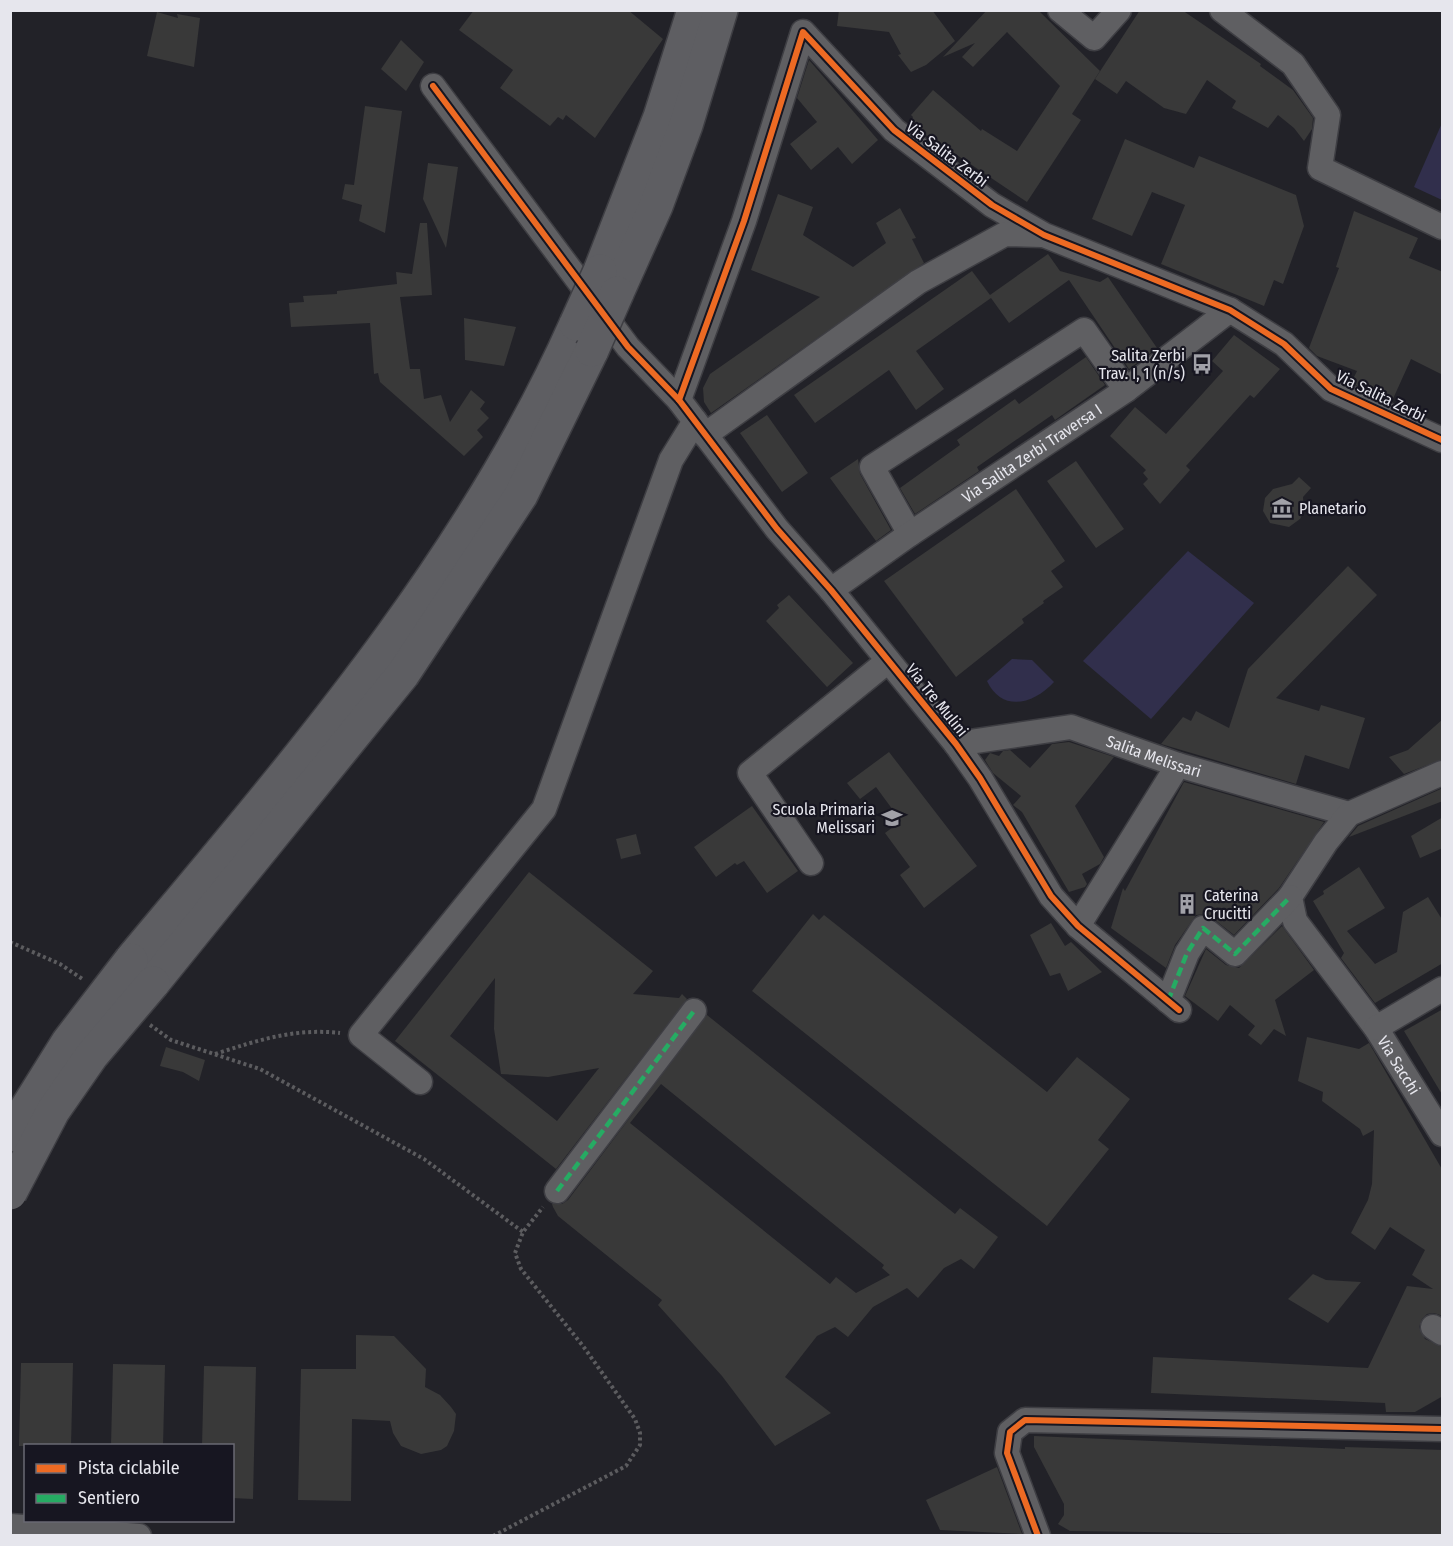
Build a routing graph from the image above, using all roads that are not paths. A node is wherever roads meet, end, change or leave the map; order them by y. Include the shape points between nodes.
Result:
1 (694, 10) edge
2 (722, 10) edge
3 (1060, 10) edge
4 (1119, 10) edge
5 (1222, 10) edge
6 (434, 86) dead end
7 (1443, 227) edge
8 (1044, 235) junction
9 (609, 282) junction
10 (1230, 310) junction
11 (1126, 390) junction
12 (679, 400) junction
13 (700, 428) junction
14 (1443, 440) edge
15 (910, 534) junction
16 (831, 590) junction
17 (888, 661) junction
18 (956, 744) junction
19 (1178, 765) junction
20 (1443, 773) edge
21 (1349, 814) junction
22 (810, 863) dead end
23 (1290, 897) junction
24 (1078, 926) junction
25 (142, 971) junction
26 (1443, 989) edge
27 (694, 1011) dead end
28 (1376, 1028) junction
29 (420, 1082) dead end
30 (1442, 1134) edge
31 (10, 1135) edge
32 (557, 1191) road end
33 (10, 1193) edge
34 (1443, 1430) edge
35 (10, 1526) edge
36 (140, 1536) edge
37 (1038, 1536) edge

1 - 9 highway
2 - 9 highway via 656,206
3 - 4 street via 1094,38
5 - 7 street via 1293,64 1328,115 1320,168
6 - 12 street, Via Tre Mulini via 628,347
8 - 10 street, Via Salita Zerbi
8 - 12 street, Via Salita Zerbi via 992,205 894,130 803,32 744,221
8 - 13 street via 1005,234 918,282
9 - 25 highway, bridge via 584,337 546,391 489,492 395,634 258,807
10 - 11 street, Via Salita Zerbi Traversa I
10 - 14 street, Via Salita Zerbi via 1284,344 1331,389
11 - 15 street, Via Salita Zerbi Traversa I
11 - 15 street via 1084,330 872,467
12 - 13 street, Via Tre Mulini
13 - 16 street, Via Tre Mulini via 777,529
13 - 29 street via 671,460 544,809 361,1035
15 - 16 street, Via Salita Zerbi Traversa I
16 - 17 street, Via Tre Mulini
17 - 18 street, Via Tre Mulini
17 - 22 street via 750,773
18 - 19 street, Salita Melissari via 1071,727
18 - 24 street, Via Tre Mulini via 1051,896
19 - 21 street, Salita Melissari
19 - 24 street
20 - 21 street
21 - 23 street
23 - 24 street, Via Tre Mulini via 1235,954 1203,928 1187,953 1173,1005
23 - 28 street, Via Sacchi via 1295,921
25 - 31 highway, bridge via 68,1042
25 - 33 highway, bridge via 53,1111
26 - 28 street
27 - 32 street
28 - 30 street, Via Sacchi
34 - 37 street via 1025,1420 1010,1432 1007,1453
35 - 36 street

